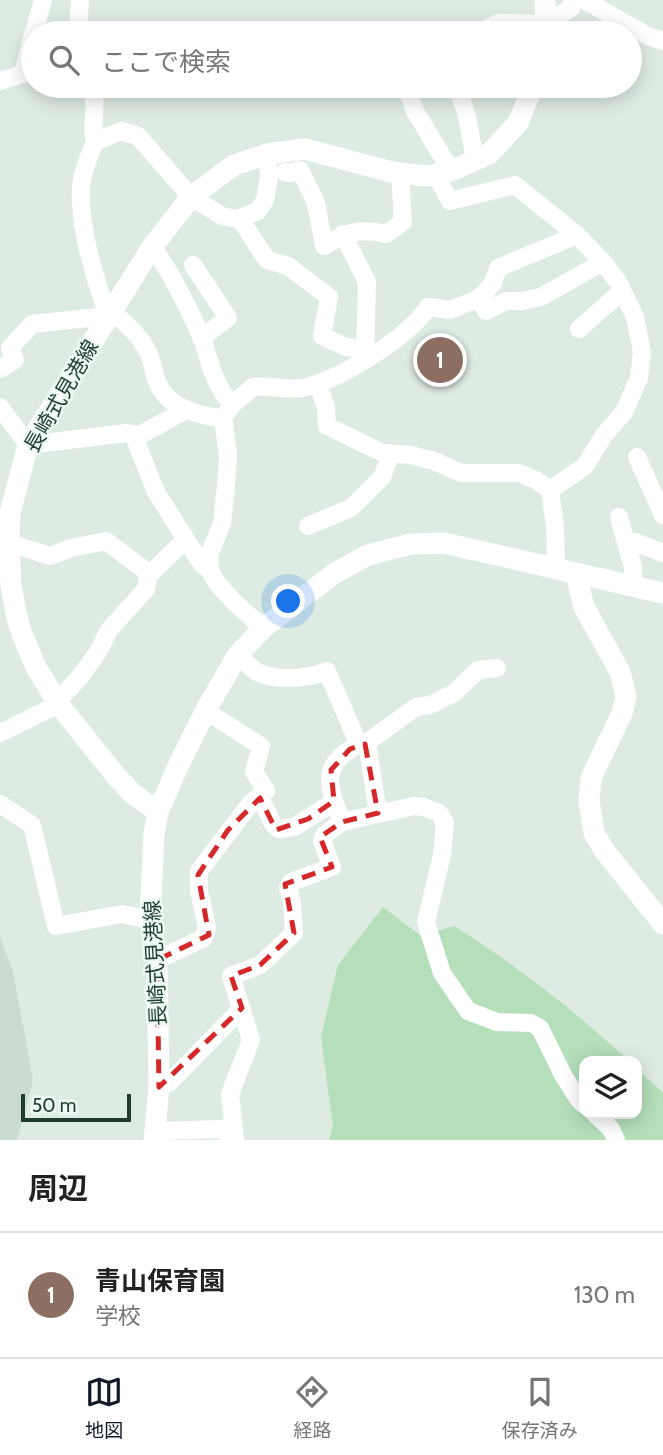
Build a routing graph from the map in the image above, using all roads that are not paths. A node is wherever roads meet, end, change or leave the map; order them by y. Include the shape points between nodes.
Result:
1 (43, 0) edge
2 (80, 0) edge
3 (545, 0) edge
4 (572, 0) edge
5 (584, 0) edge
6 (37, 21) edge
7 (79, 21) edge
8 (545, 21) edge
9 (554, 21) edge
10 (621, 21) edge
11 (642, 33) edge
12 (663, 41) edge
13 (21, 75) edge
14 (0, 81) edge
15 (96, 98) edge
16 (410, 98) edge
17 (461, 98) edge
18 (528, 98) edge
19 (95, 142) junction
20 (267, 154) junction
21 (475, 160) junction
22 (285, 172) dead end
23 (400, 172) junction
24 (443, 173) junction
25 (191, 197) junction
26 (240, 219) junction
27 (343, 234) junction
28 (577, 235) junction
29 (152, 247) junction
30 (603, 262) junction
31 (193, 265) dead end
32 (622, 291) junction
33 (479, 297) junction
34 (110, 314) junction
35 (579, 329) dead end
36 (201, 338) junction
37 (366, 355) junction
38 (0, 369) edge
39 (318, 385) junction
40 (0, 407) edge
41 (186, 410) junction
42 (227, 411) junction
43 (133, 434) junction
44 (28, 445) junction
45 (391, 454) junction
46 (637, 457) dead end
47 (551, 490) junction
48 (663, 515) edge
49 (619, 517) dead end
50 (308, 526) dead end
51 (185, 540) junction
52 (626, 541) junction
53 (663, 553) edge
54 (5, 557) edge
55 (210, 568) junction
56 (566, 571) junction
57 (150, 574) junction
58 (633, 586) junction
59 (663, 593) edge
60 (262, 628) junction
61 (248, 664) dead end
62 (497, 668) dead end
63 (57, 701) junction
64 (215, 717) dead end
65 (0, 733) edge
66 (362, 745) junction
67 (260, 798) junction
68 (334, 802) junction
69 (0, 804) edge
70 (158, 812) junction
71 (378, 813) junction
72 (342, 822) junction
73 (150, 920) junction
74 (663, 924) edge
75 (157, 960) junction
76 (242, 1009) junction
77 (159, 1087) junction
78 (579, 1099) edge
79 (600, 1119) edge
80 (154, 1135) edge
81 (235, 1140) edge
82 (616, 1140) edge

1 - 6 street
2 - 7 street
3 - 8 main road
4 - 9 street via 571,8
5 - 10 street
11 - 12 street
13 - 14 street
15 - 19 street
16 - 24 street
17 - 21 street
18 - 21 main road, 長崎式見港線 via 518,123 489,154
19 - 25 street via 121,131 138,136
19 - 34 street via 81,188 92,269
20 - 23 main road, 長崎式見港線 via 305,149
20 - 25 main road, 長崎式見港線 via 234,165
20 - 26 street via 265,200 258,211
21 - 24 main road, 長崎式見港線
22 - 27 street via 300,170 316,203 324,245
23 - 24 main road, 長崎式見港線
23 - 27 street via 403,222 386,234 366,230
24 - 28 street via 450,201 515,185
25 - 26 street via 222,216
25 - 29 main road, 長崎式見港線
26 - 37 street via 267,260 288,266 329,297 322,336
27 - 37 street via 367,282
28 - 30 street
28 - 33 street via 498,268 493,283
29 - 34 main road, 長崎式見港線
29 - 36 street
30 - 32 street
30 - 33 street via 541,297 506,301 486,311
31 - 36 street via 228,318
32 - 35 street
32 - 47 street via 635,317 642,360 639,378 624,412 585,466
33 - 37 street via 450,310 428,307 417,323
34 - 38 street via 32,324 10,348 15,360
34 - 41 street via 143,342 156,381
34 - 44 main road, 長崎式見港線
36 - 42 street
37 - 39 street
39 - 42 street via 253,387
39 - 45 street via 327,426
40 - 44 street
41 - 42 street via 197,414
41 - 43 street via 138,436
42 - 55 street via 226,486
43 - 44 street
43 - 51 street via 156,492
44 - 54 main road, 長崎式見港線 via 10,513
45 - 47 street via 423,458 468,474 519,472
45 - 50 street via 382,477 351,508
46 - 48 street
47 - 56 street
49 - 52 street
51 - 55 street
51 - 57 street
52 - 53 street
52 - 58 street
54 - 57 street via 50,556 106,541
54 - 63 main road, 長崎式見港線 via 23,637
55 - 60 street via 217,583
56 - 58 main road
56 - 60 main road via 444,543 411,544 368,555 335,573
56 - 74 main road via 620,672 626,696 591,778 594,833
57 - 63 street via 146,589
58 - 59 main road
60 - 70 main road via 237,656 207,708
61 - 66 street via 275,677 310,677 327,671
62 - 66 street via 478,670 454,693 416,707
63 - 65 street
63 - 70 main road, 長崎式見港線 via 116,776
64 - 67 street via 261,746 254,772 266,791
66 - 68 street via 347,752 331,770 329,790
66 - 71 street via 368,749
67 - 68 street via 279,829 293,827
67 - 75 street via 243,812 200,871 207,927 204,938
68 - 72 street
69 - 73 street via 32,825 56,926 122,914
70 - 73 main road, 長崎式見港線
71 - 72 street
71 - 78 street via 414,806 443,816 442,855 426,922 442,973 468,1011 497,1022 531,1023 540,1028
72 - 76 street via 321,839 332,867 289,885 294,933 260,965 231,976
73 - 75 main road, 長崎式見港線
75 - 77 main road, 長崎式見港線
76 - 77 street via 170,1083
76 - 81 street via 251,1040 230,1094
77 - 80 main road, 長崎式見港線
79 - 82 street
80 - 81 street via 222,1129

